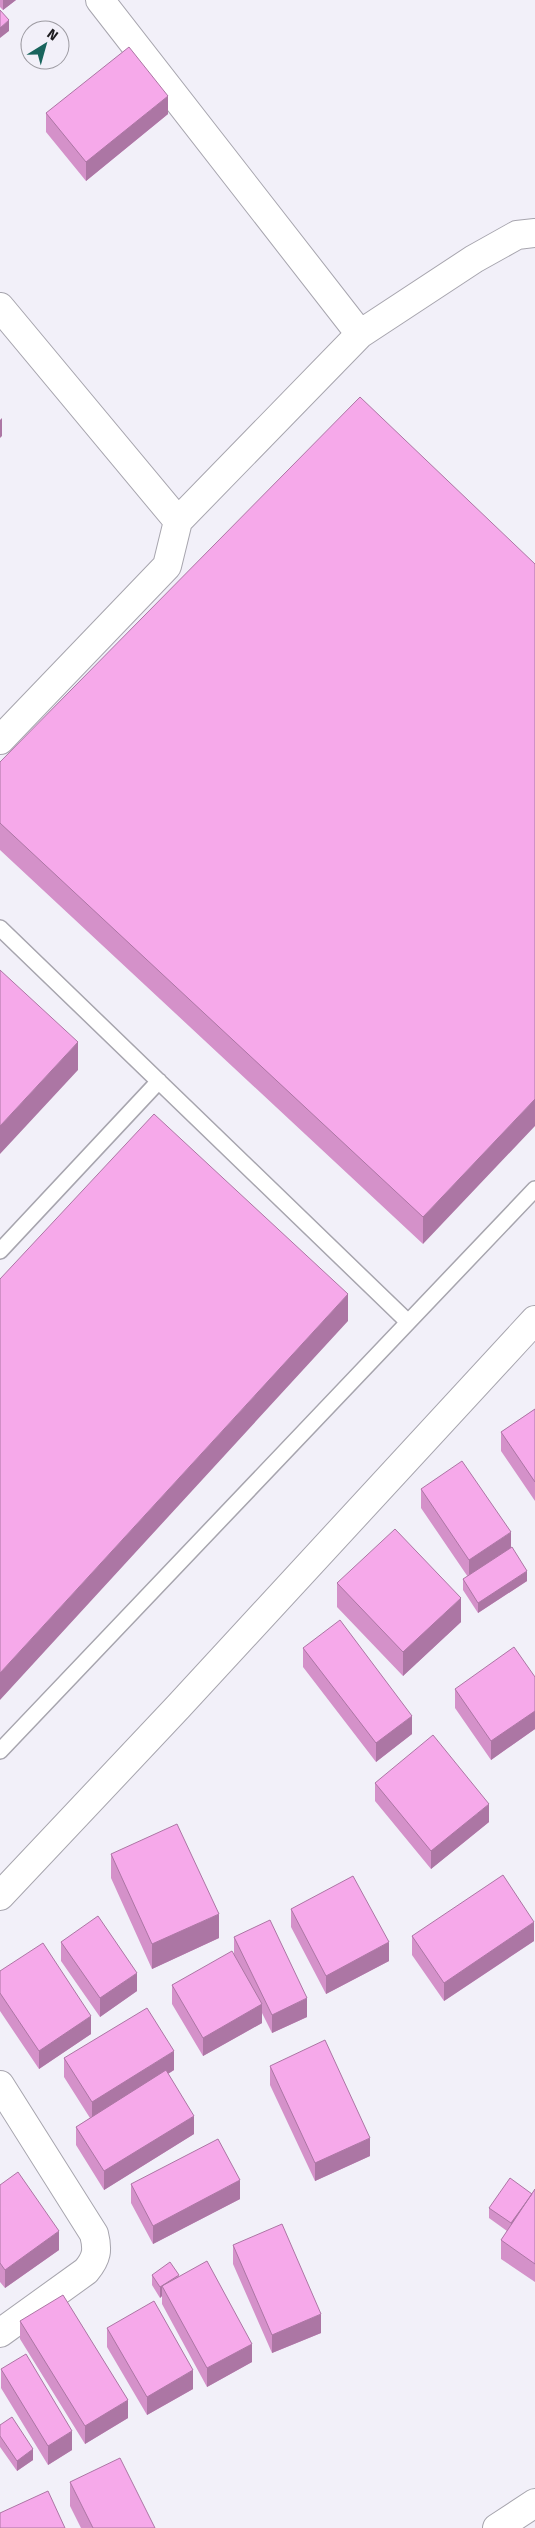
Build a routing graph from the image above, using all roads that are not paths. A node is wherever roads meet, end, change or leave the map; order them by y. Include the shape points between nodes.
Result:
1 (100, 0) edge
2 (535, 233) edge
3 (0, 306) edge
4 (360, 334) junction
5 (178, 521) junction
6 (0, 740) edge
7 (0, 928) edge
8 (159, 1081) junction
9 (535, 1189) edge
10 (0, 1251) edge
11 (535, 1320) edge
12 (408, 1322) junction
13 (0, 1751) edge
14 (0, 1896) edge
15 (0, 2085) edge
16 (0, 2333) edge
17 (535, 2503) edge
18 (497, 2528) edge

1 - 4 street
2 - 4 street via 516,234
3 - 5 street
4 - 5 street
5 - 6 street via 167,566
7 - 8 lane
8 - 10 lane
8 - 12 lane
9 - 12 lane
11 - 14 street
12 - 13 lane
15 - 16 street via 94,2234 97,2247 95,2260 86,2271
17 - 18 street

